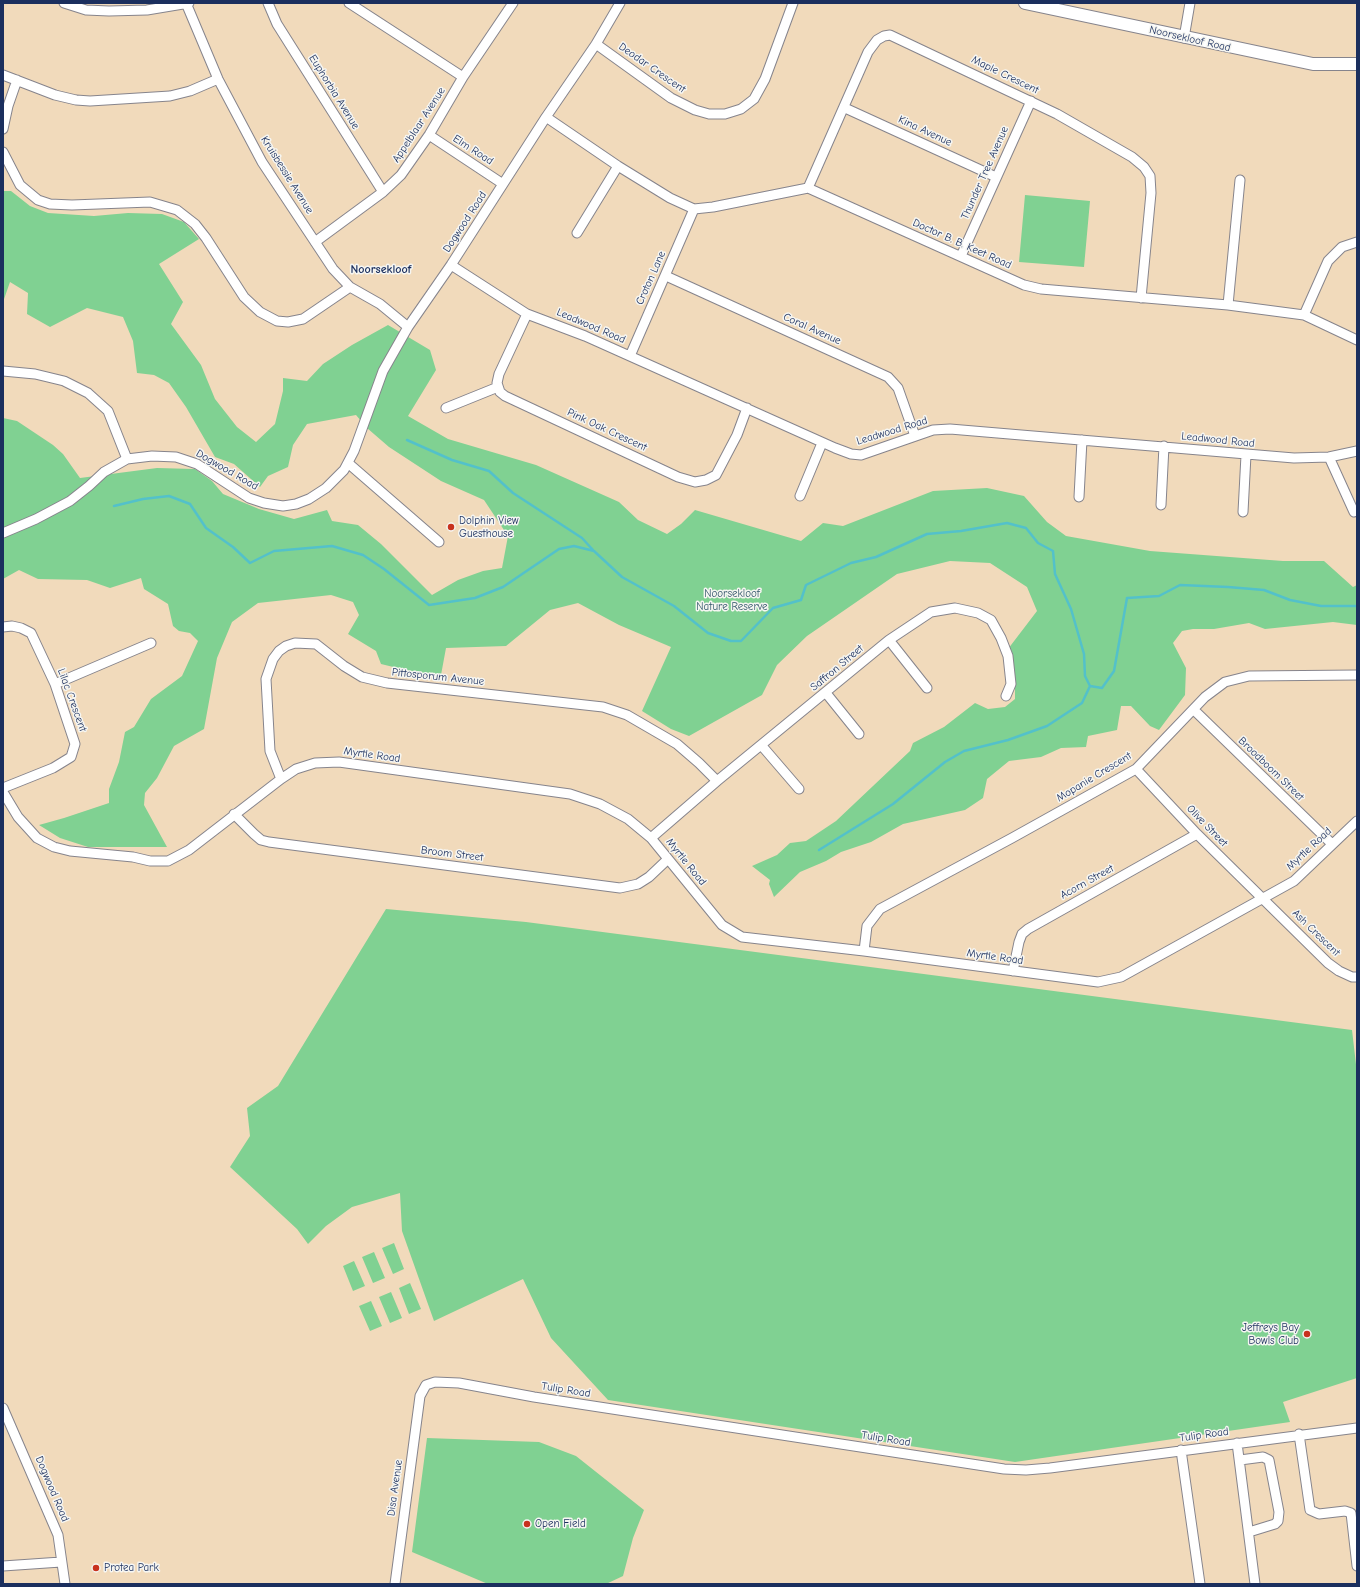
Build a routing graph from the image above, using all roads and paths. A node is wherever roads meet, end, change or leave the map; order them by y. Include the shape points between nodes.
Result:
1 (64, 3) edge
2 (187, 3) edge
3 (268, 3) edge
4 (349, 3) edge
5 (620, 3) edge
6 (793, 3) edge
7 (1025, 3) edge
8 (1190, 3) edge
9 (510, 4) edge
10 (1184, 38) junction
11 (596, 44) junction
12 (1357, 64) edge
13 (3, 75) edge
14 (463, 77) junction
15 (218, 78) junction
16 (17, 80) junction
17 (1031, 101) junction
18 (845, 108) junction
19 (546, 118) junction
20 (3, 129) edge
21 (429, 135) junction
22 (3, 152) edge
23 (618, 166) junction
24 (996, 177) junction
25 (1240, 180) dead end
26 (503, 184) junction
27 (808, 188) junction
28 (383, 192) junction
29 (694, 209) junction
30 (577, 233) dead end
31 (315, 242) junction
32 (1357, 242) edge
33 (961, 256) junction
34 (452, 265) junction
35 (666, 276) junction
36 (350, 287) junction
37 (1141, 298) junction
38 (1228, 305) junction
39 (527, 314) junction
40 (1304, 315) junction
41 (408, 327) junction
42 (1357, 340) edge
43 (630, 356) junction
44 (3, 371) edge
45 (498, 387) junction
46 (446, 408) dead end
47 (747, 408) junction
48 (915, 436) junction
49 (1082, 440) junction
50 (822, 443) junction
51 (1164, 446) junction
52 (1357, 451) edge
53 (1246, 455) junction
54 (1328, 457) junction
55 (127, 459) junction
56 (348, 463) junction
57 (800, 496) dead end
58 (1079, 497) dead end
59 (1161, 505) dead end
60 (1243, 512) dead end
61 (1354, 512) dead end
62 (3, 533) edge
63 (439, 542) dead end
64 (3, 627) edge
65 (889, 640) junction
66 (151, 643) dead end
67 (1357, 675) edge
68 (55, 684) junction
69 (927, 688) dead end
70 (826, 693) junction
71 (1006, 696) dead end
72 (1194, 710) junction
73 (859, 734) dead end
74 (762, 746) junction
75 (1136, 769) junction
76 (281, 779) junction
77 (717, 781) junction
78 (3, 788) edge
79 (799, 789) dead end
80 (3, 792) edge
81 (234, 814) junction
82 (1357, 821) edge
83 (1197, 834) junction
84 (651, 838) junction
85 (1332, 844) junction
86 (668, 859) junction
87 (1263, 899) junction
88 (864, 951) junction
89 (1013, 971) junction
90 (1357, 977) edge
91 (420, 1396) joint
92 (3, 1408) edge
93 (1357, 1428) edge
94 (1299, 1434) junction
95 (1237, 1443) junction
96 (1181, 1450) junction
97 (1240, 1460) junction
98 (1249, 1532) junction
99 (61, 1562) junction
100 (3, 1566) edge
101 (1357, 1566) edge
102 (65, 1584) edge
103 (395, 1584) edge
104 (1200, 1584) edge
105 (1255, 1584) edge

1 - 2 street via 86,10 109,11 147,10
2 - 15 street, Kruisbessie Avenue
3 - 28 street, Euphorbia Avenue via 277,24
4 - 14 street
5 - 11 street, Dogwood Road
6 - 11 street, Deodar Crescent via 765,79 754,99 741,109 726,114 709,114 695,110 671,98
7 - 10 street, Noorsekloof Road
8 - 10 street
9 - 14 street, Appelblaar Avenue
10 - 12 street, Noorsekloof Road via 1313,64
11 - 19 street, Dogwood Road
13 - 16 street
14 - 21 street, Appelblaar Avenue
15 - 16 street via 190,91 170,96 90,101 55,95
15 - 31 street, Kruisbessie Avenue via 262,162
16 - 20 street
17 - 18 street, Maple Crescent via 890,35 884,36 872,46
17 - 24 street, Thunder Tree Avenue
17 - 37 street, Maple Crescent via 1132,157 1147,171 1151,181 1151,193
18 - 24 street, Kina Avenue
18 - 27 street, Maple Crescent
19 - 23 street
19 - 26 street, Dogwood Road
21 - 26 street, Elm Road
21 - 28 street, Appelblaar Avenue via 401,175
22 - 36 street via 20,185 38,200 50,204 72,205 150,202 177,210 206,238 244,297 260,312 277,320 288,322 303,319
23 - 29 street via 670,198
23 - 30 street
24 - 33 street, Thunder Tree Avenue
25 - 38 street
26 - 34 street, Dogwood Road
27 - 29 street
27 - 33 street, Doctor B. B. Keet Road
28 - 31 street, Appelblaar Avenue
29 - 35 street, Croton Lane
31 - 36 street, Kruisbessie Avenue via 333,269
32 - 40 street via 1342,247 1328,261
33 - 37 street, Doctor B. B. Keet Road via 1024,286
34 - 39 street, Leadwood Road
34 - 41 street, Dogwood Road
35 - 43 street, Croton Lane
35 - 48 street, Coral Avenue via 888,377 898,388
36 - 41 street, Kruisbessie Avenue via 380,304
37 - 38 street, Doctor B. B. Keet Road
38 - 40 street, Doctor B. B. Keet Road
39 - 43 street, Leadwood Road
39 - 45 street via 499,374
40 - 42 street, Doctor B. B. Keet Road
41 - 56 street, Dogwood Road via 383,371
43 - 47 street, Leadwood Road
44 - 55 street via 57,379 88,393 108,411
45 - 46 street
45 - 47 street, Pink Oak Crescent via 505,396 691,482 706,480 718,472 737,436
47 - 50 street, Leadwood Road
48 - 49 street, Leadwood Road via 933,430 950,429
48 - 50 street, Leadwood Road via 861,455
49 - 51 street, Leadwood Road
49 - 58 street
50 - 57 street
51 - 53 street, Leadwood Road
51 - 59 street
52 - 54 street, Leadwood Road
53 - 54 street, Leadwood Road
53 - 60 street
54 - 61 street
55 - 56 street, Dogwood Road via 176,457 197,464 249,498 283,506 309,499 326,488
55 - 62 street, Dogwood Road via 104,472 70,501
56 - 63 street
64 - 68 street, Lilac Crescent via 16,627 31,633
65 - 69 street
65 - 70 street, Saffron Street
65 - 71 street, Saffron Street via 931,612 955,608 978,612 991,620 1008,656 1011,684
66 - 68 street
67 - 72 street, Mopanie Crescent via 1236,678 1214,688
68 - 78 street, Lilac Crescent via 75,744 71,757 53,768
70 - 73 street
70 - 74 street, Saffron Street
72 - 75 street, Mopanie Crescent
72 - 85 street, Broodboom Street
74 - 77 street, Saffron Street
74 - 79 street
75 - 83 street, Olive Street
75 - 88 street, Mopanie Crescent via 885,905 867,926
76 - 77 street, Pittosporum Avenue via 270,751 266,680 268,670 279,650 295,643 316,644 362,677 387,683 603,707 627,715 677,744
76 - 81 street, Myrtle Road
76 - 84 street, Myrtle Road via 305,765 339,762 570,794 600,804 628,819
77 - 84 street, Saffron Street
80 - 81 street, Myrtle Road via 18,817 37,838 54,847 150,861 168,861 178,857
81 - 86 street, Broom Street via 261,840 269,842 620,888 638,884
82 - 85 street, Myrtle Road
83 - 87 street, Olive Street
83 - 89 street, Acorn Street via 1028,929 1022,934 1019,942
84 - 86 street, Myrtle Road
85 - 87 street, Myrtle Road via 1294,880
86 - 88 street, Myrtle Road via 722,925 742,938
87 - 89 street, Myrtle Road via 1113,980 1098,982
87 - 90 street, Ash Crescent via 1328,963 1339,971
88 - 89 street, Myrtle Road
91 - 96 street, Tulip Road via 421,1390 430,1383 459,1384 1004,1469 1050,1468
91 - 103 street, Disa Avenue
92 - 99 street, Dogwood Road via 58,1534
93 - 94 street, Tulip Road
94 - 95 street, Tulip Road
94 - 101 street via 1310,1510 1319,1514 1345,1511 1350,1513
95 - 96 street, Tulip Road
95 - 97 street
96 - 104 street
97 - 98 street
97 - 98 street via 1263,1457 1269,1460 1279,1516 1275,1524
98 - 105 street
99 - 100 street
99 - 102 street, Dogwood Road

